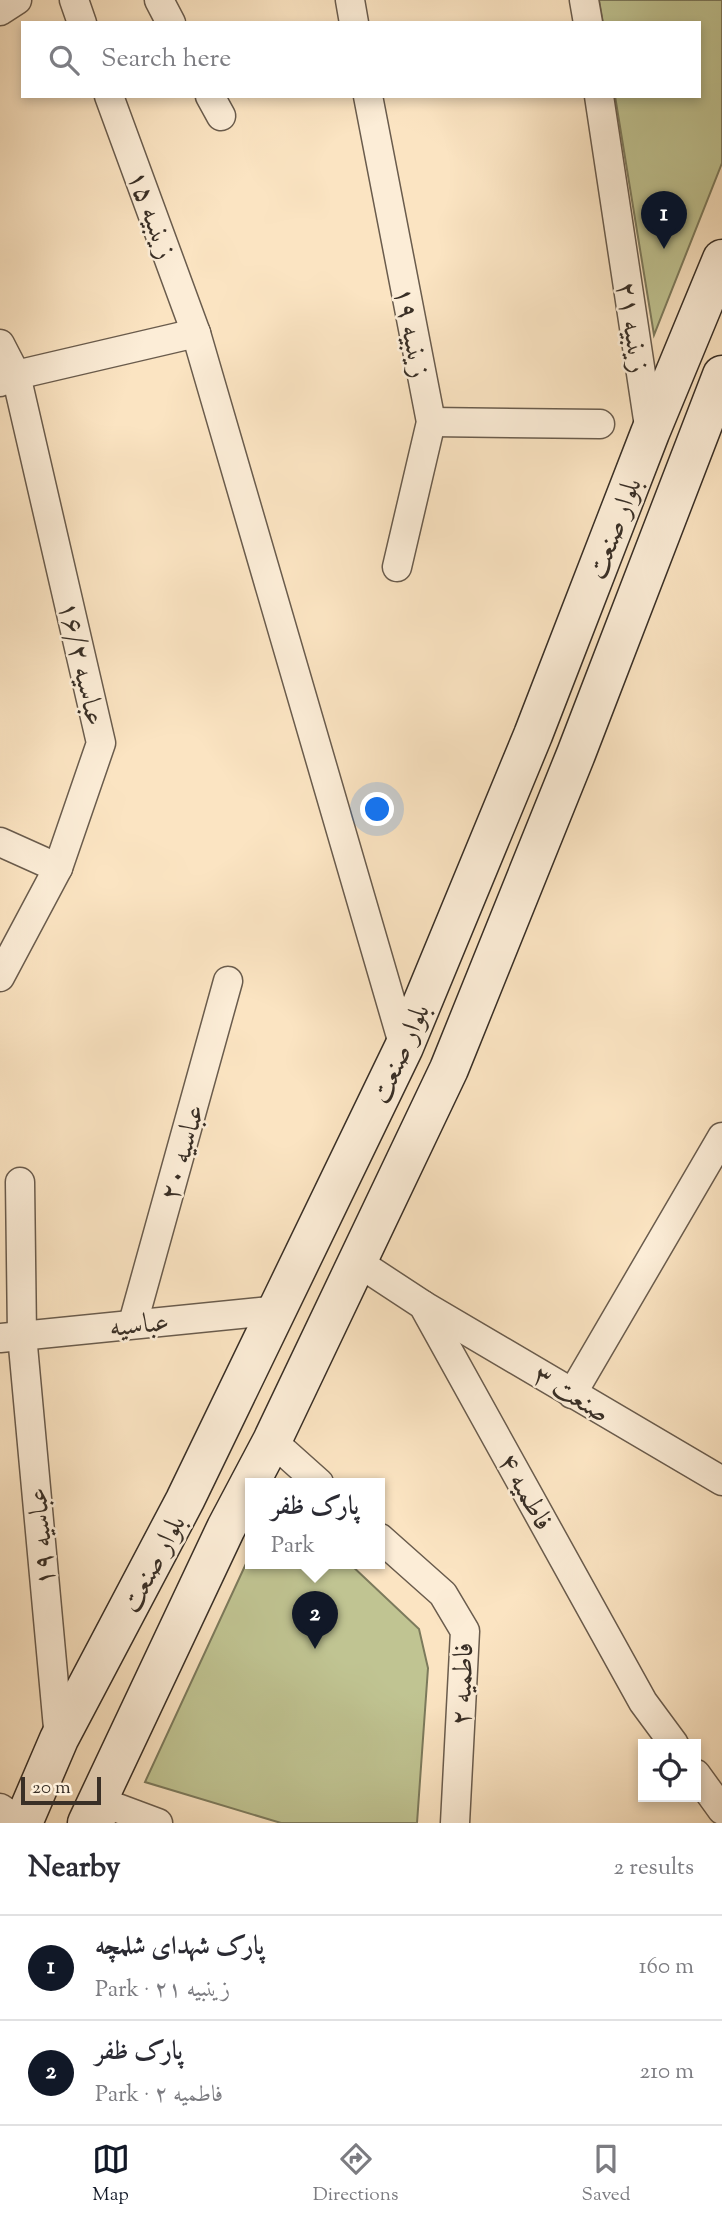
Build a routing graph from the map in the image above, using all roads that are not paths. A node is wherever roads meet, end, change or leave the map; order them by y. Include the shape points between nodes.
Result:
1 (17, 0) edge
2 (74, 0) edge
3 (159, 0) edge
4 (350, 0) edge
5 (584, 0) edge
6 (0, 11) edge
7 (81, 21) edge
8 (170, 21) edge
9 (354, 21) edge
10 (588, 21) edge
11 (110, 98) edge
12 (368, 98) edge
13 (599, 98) edge
14 (722, 259) edge
15 (196, 333) junction
16 (0, 344) edge
17 (722, 375) edge
18 (8, 378) edge
19 (431, 422) junction
20 (600, 424) dead end
21 (650, 433) junction
22 (397, 567) dead end
23 (533, 735) junction
24 (576, 754) junction
25 (0, 842) edge
26 (58, 868) junction
27 (0, 977) edge
28 (228, 982) dead end
29 (404, 1047) junction
30 (722, 1137) edge
31 (20, 1182) dead end
32 (356, 1261) junction
33 (423, 1305) junction
34 (279, 1310) junction
35 (133, 1323) junction
36 (11, 1337) edge
37 (572, 1394) junction
38 (272, 1441) junction
39 (252, 1478) edge
40 (313, 1478) edge
41 (722, 1481) edge
42 (245, 1492) edge
43 (185, 1500) junction
44 (226, 1528) junction
45 (385, 1542) edge
46 (670, 1739) edge
47 (59, 1740) junction
48 (701, 1781) edge
49 (0, 1808) edge
50 (722, 1810) edge
51 (96, 1816) edge
52 (23, 1823) edge
53 (159, 1823) edge
54 (455, 1823) edge

1 - 6 street
2 - 7 street
3 - 8 street
4 - 9 street
5 - 10 street
11 - 15 street, زینبیه ۱۵
12 - 19 street, زینبیه ۱۹
13 - 21 street, زینبیه ۲۱
14 - 21 main road, بلوار صنعت
15 - 18 street
15 - 29 street, زینبیه ۱۵
16 - 18 street, عباسیه ۱۶/۲
17 - 24 main road, بلوار صنعت
18 - 26 street, عباسیه ۱۶/۲ via 101,743
19 - 20 street
19 - 22 street, زینبیه ۱۹
21 - 23 main road, بلوار صنعت
23 - 24 main road
23 - 29 main road, بلوار صنعت
24 - 32 main road, بلوار صنعت via 449,1069
25 - 26 street
26 - 27 street, عباسیه ۱۶/۲
28 - 35 street, عباسیه ۲۰
29 - 34 main road, بلوار صنعت
30 - 37 street
31 - 36 street, عباسیه ۱۹
32 - 33 street, فاطمیه ۴
32 - 38 main road, بلوار صنعت
33 - 37 street, صنعت ۳
33 - 46 street, فاطمیه ۴ via 643,1702
34 - 35 street, عباسیه
34 - 43 main road, بلوار صنعت
35 - 36 street, عباسیه
36 - 47 street, عباسیه ۱۹
37 - 41 street, صنعت ۳
38 - 39 main road, بلوار صنعت
38 - 40 street
42 - 44 main road, بلوار صنعت
43 - 44 main road
43 - 47 main road, بلوار صنعت
44 - 51 main road, بلوار صنعت
45 - 54 street, فاطمیه ۲ via 443,1594 465,1631
47 - 52 main road, بلوار صنعت
48 - 50 street
49 - 52 street
51 - 53 street

